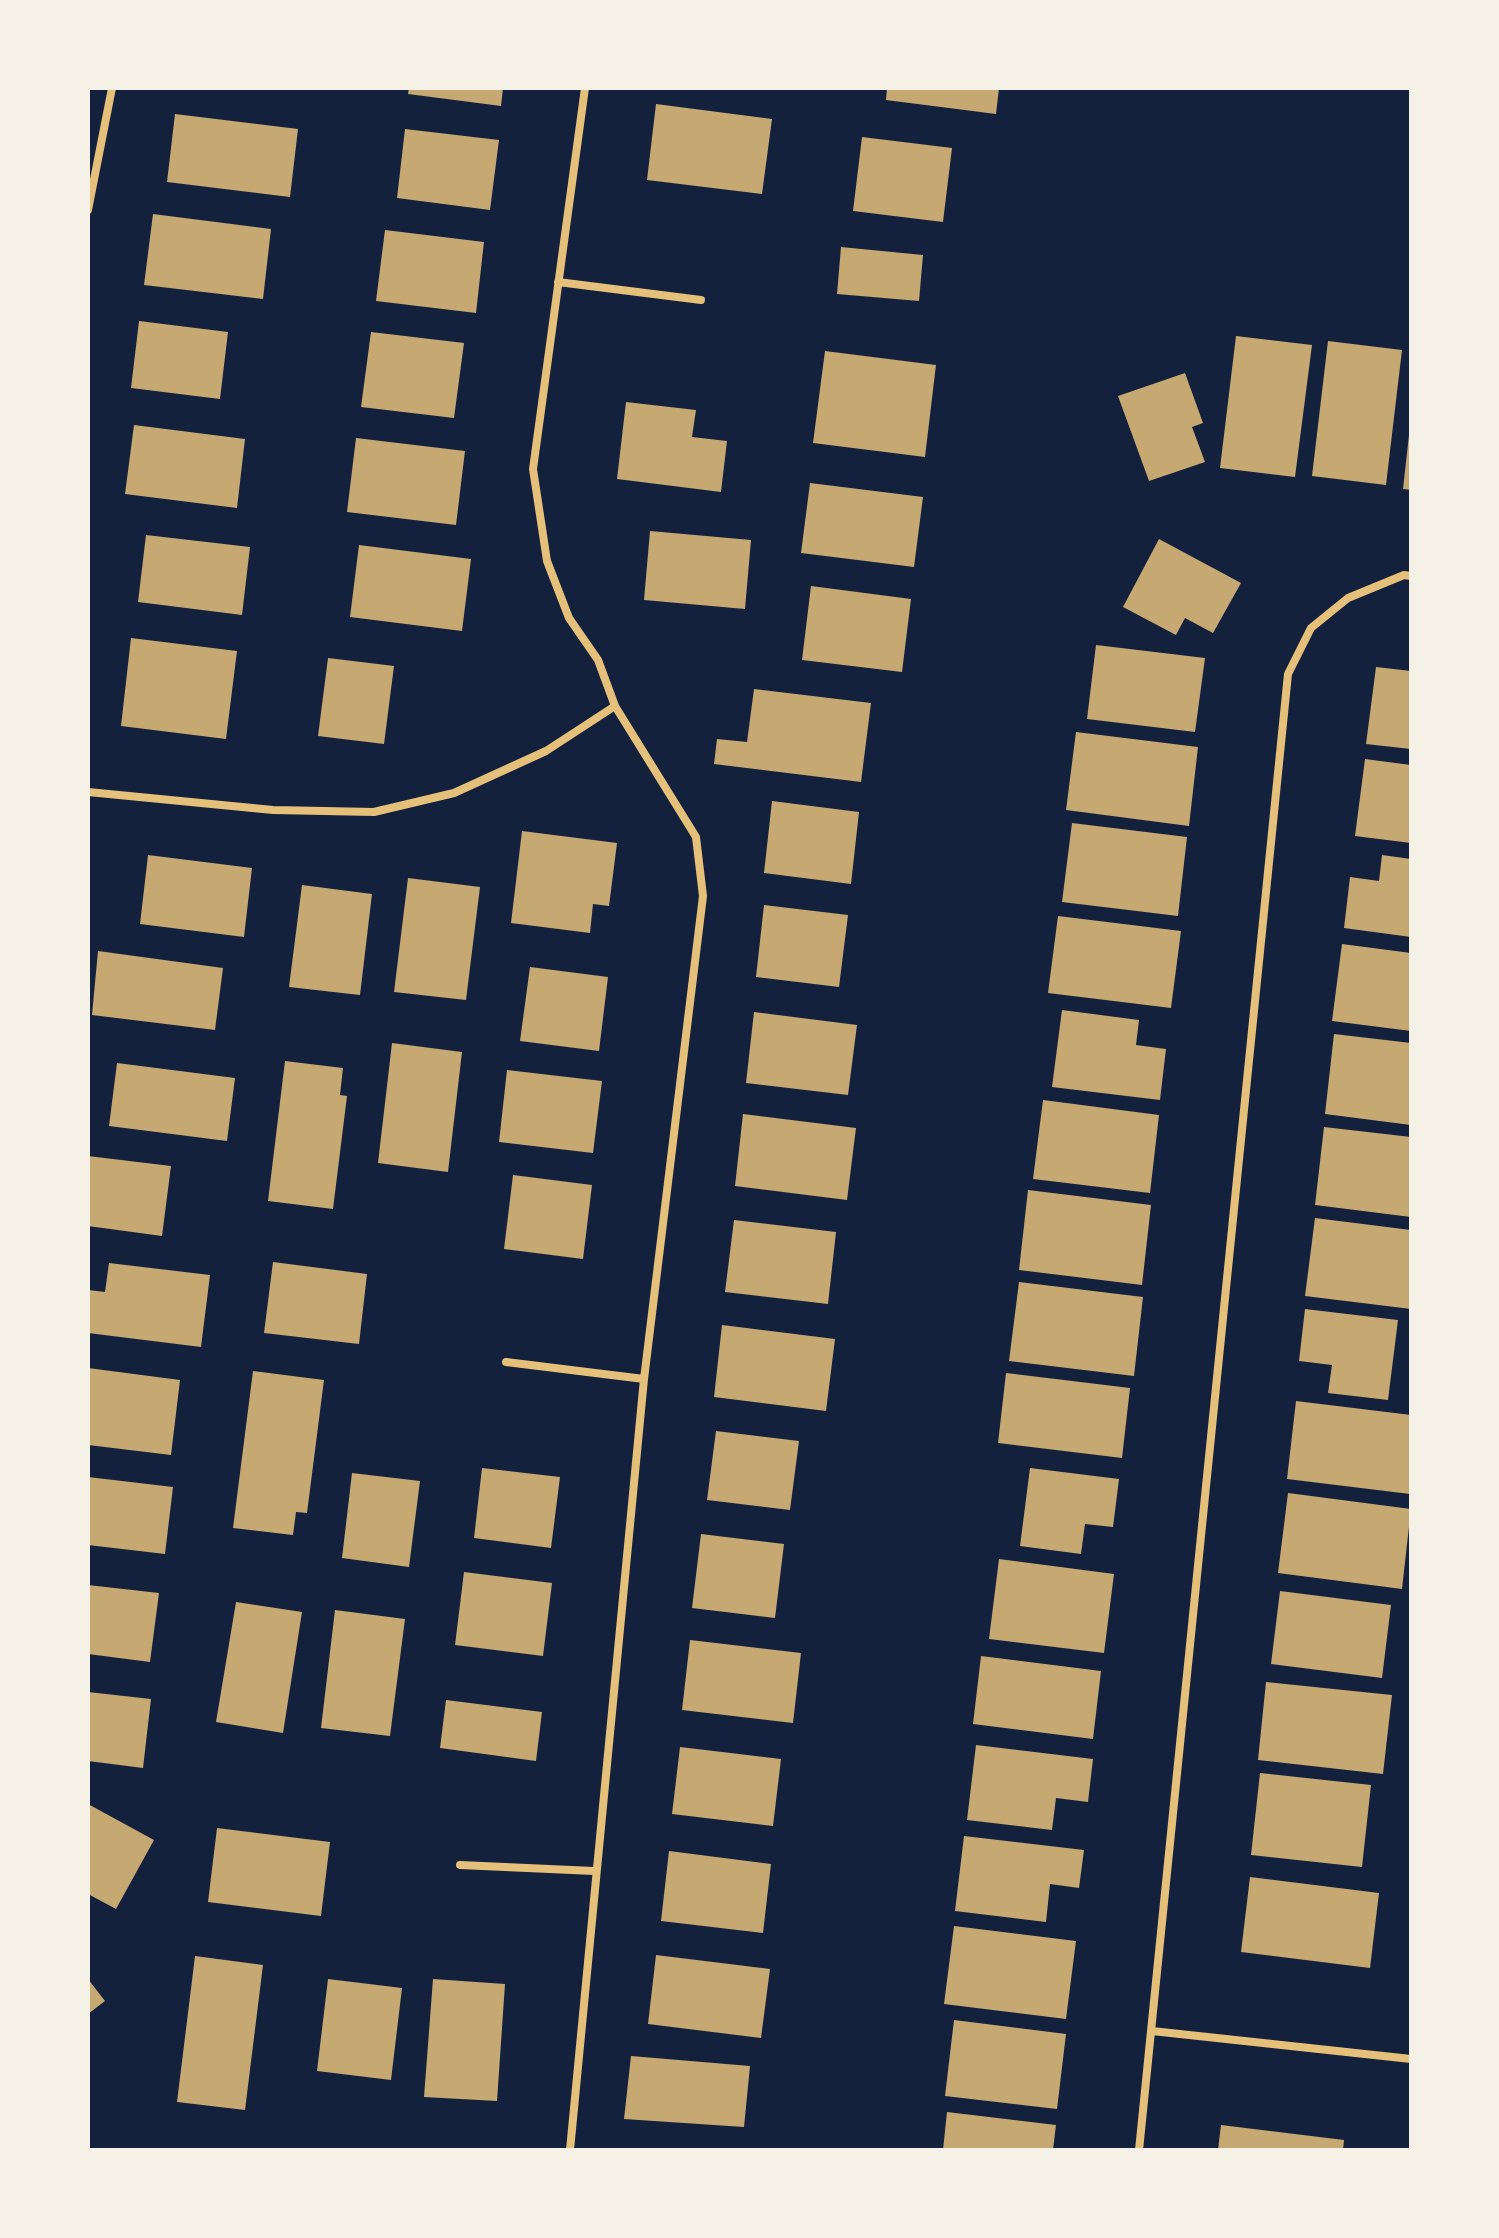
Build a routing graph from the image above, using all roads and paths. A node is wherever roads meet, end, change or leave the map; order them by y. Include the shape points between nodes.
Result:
1 (112, 88) edge
2 (585, 88) edge
3 (88, 210) edge
4 (558, 282) junction
5 (701, 300) dead end
6 (1411, 576) edge
7 (615, 706) junction
8 (88, 792) edge
9 (506, 1362) dead end
10 (644, 1379) junction
11 (460, 1865) dead end
12 (594, 1871) junction
13 (1152, 2031) junction
14 (1411, 2059) edge
15 (570, 2150) edge
16 (1139, 2150) edge

1 - 3 street
2 - 4 street
4 - 5 street
4 - 7 street via 533,469 547,561 569,618 598,660
6 - 13 street via 1348,598 1311,628 1288,674
7 - 8 street via 546,751 454,793 374,812 273,810
7 - 10 street via 696,837 703,896
9 - 10 street
10 - 12 street
11 - 12 street
12 - 15 street
13 - 14 street
13 - 16 street

